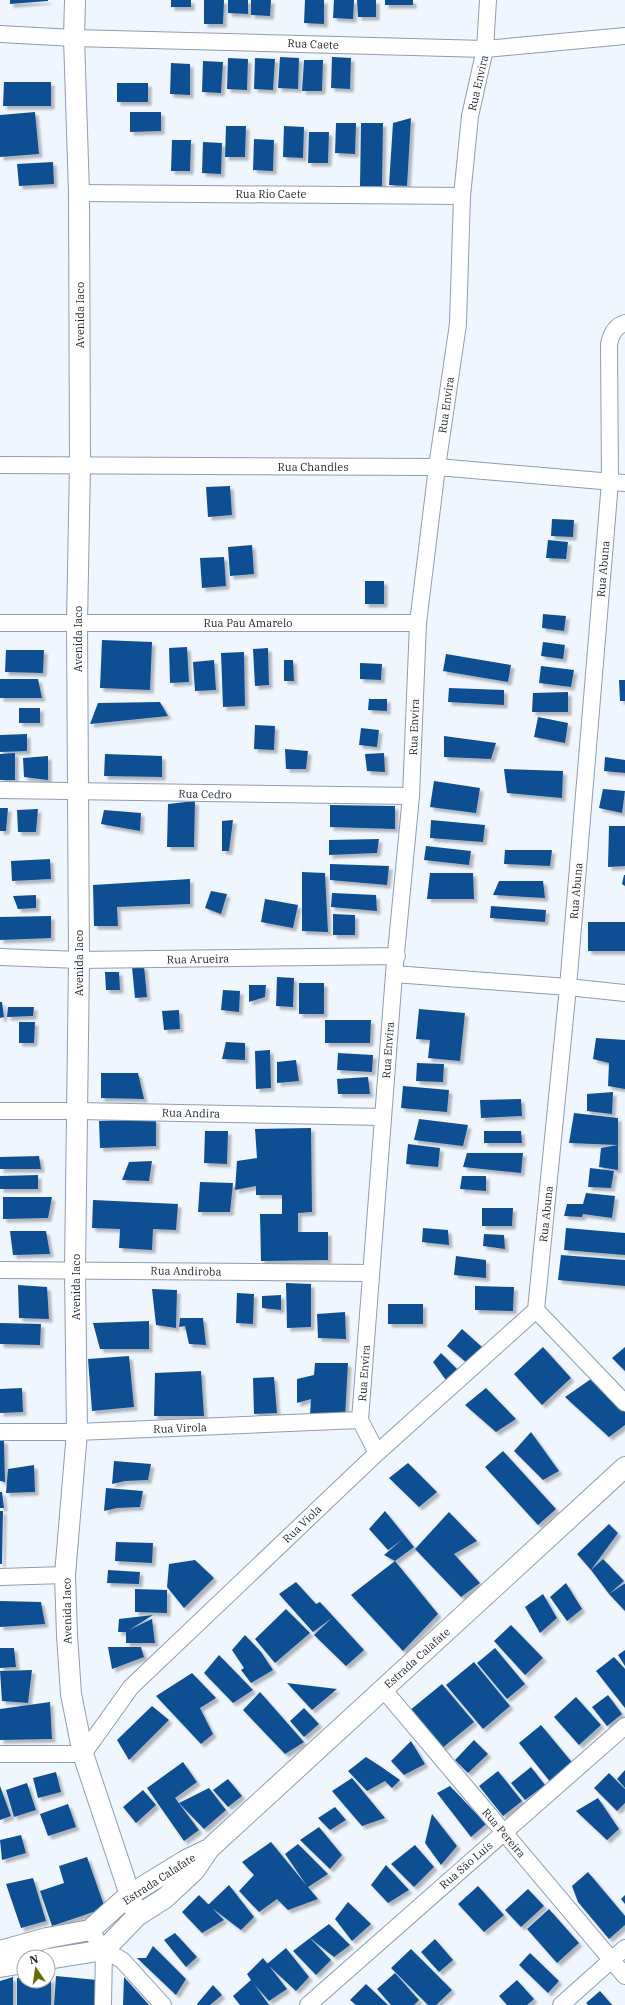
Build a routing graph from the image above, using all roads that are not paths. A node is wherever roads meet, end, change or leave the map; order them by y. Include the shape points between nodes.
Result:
1 (75, 0) edge
2 (488, 0) edge
3 (0, 34) edge
4 (625, 36) edge
5 (74, 38) junction
6 (485, 49) junction
7 (80, 193) junction
8 (462, 196) junction
9 (625, 323) edge
10 (0, 465) edge
11 (80, 465) junction
12 (437, 467) junction
13 (617, 483) edge
14 (0, 623) edge
15 (77, 623) junction
16 (418, 623) junction
17 (0, 790) edge
18 (79, 792) junction
19 (411, 796) junction
20 (397, 956) junction
21 (0, 957) edge
22 (79, 960) junction
23 (394, 974) junction
24 (568, 987) junction
25 (625, 993) edge
26 (0, 1111) edge
27 (79, 1111) junction
28 (383, 1118) junction
29 (75, 1269) junction
30 (0, 1270) edge
31 (371, 1273) junction
32 (536, 1310) junction
33 (625, 1403) edge
34 (360, 1420) junction
35 (0, 1432) edge
36 (77, 1432) junction
37 (377, 1453) junction
38 (625, 1467) edge
39 (66, 1575) junction
40 (0, 1577) edge
41 (383, 1690) junction
42 (625, 1726) edge
43 (0, 1754) edge
44 (83, 1754) junction
45 (503, 1833) junction
46 (208, 1849) junction
47 (129, 1895) junction
48 (137, 1916) junction
49 (90, 1930) junction
50 (625, 1948) edge
51 (104, 1950) junction
52 (0, 1951) edge
53 (56, 1957) edge
54 (612, 1960) junction
55 (16, 1964) edge
56 (0, 1967) edge
57 (625, 1976) edge
58 (103, 2005) edge
59 (162, 2005) edge
60 (308, 2005) edge
61 (561, 2005) edge

1 - 5 street, Avenida Iaco
2 - 6 street, Rua Envira
3 - 5 street, Rua Caete
4 - 6 street, Rua Caete
5 - 6 street, Rua Caete
5 - 7 street, Avenida Iaco
6 - 8 street, Rua Envira via 470,116
7 - 8 street, Rua Rio Caete
7 - 11 street, Avenida Iaco
8 - 12 street, Rua Envira via 458,324
9 - 13 street, Rua Abuna via 614,331 609,344
10 - 11 street, Rua Chandles
11 - 12 street, Rua Chandles
11 - 15 street, Avenida Iaco
12 - 13 street, Rua Chandles
12 - 16 street, Rua Envira
13 - 24 street, Rua Abuna
14 - 15 street, Rua Pau Amarelo
15 - 16 street, Rua Pau Amarelo
15 - 18 street, Avenida Iaco
16 - 19 street, Rua Envira
17 - 18 street, Rua Cedro
18 - 19 street, Rua Cedro
18 - 22 street, Avenida Iaco
19 - 20 street, Rua Envira
20 - 22 street, Rua Arueira
20 - 23 street, Rua Envira
21 - 22 street, Rua Arueira
22 - 27 street, Avenida Iaco
23 - 24 street
23 - 28 street, Rua Envira
24 - 25 street
24 - 32 street, Rua Abuna
26 - 27 street, Rua Andira
27 - 28 street, Rua Andira
27 - 29 street, Avenida Iaco
28 - 31 street, Rua Envira
29 - 30 street, Rua Andiroba
29 - 31 street, Rua Andiroba
29 - 36 street, Avenida Iaco
31 - 34 street, Rua Envira
32 - 33 street
32 - 37 street, Rua Viola
34 - 36 street, Rua Virola
34 - 37 street
35 - 36 street, Rua Virola
36 - 39 street, Avenida Iaco
37 - 44 street, Rua Viola via 131,1687
38 - 41 street, Estrada Calafate
39 - 40 street
39 - 44 street, Avenida Iaco via 71,1694
41 - 45 street, Rua Pereira
41 - 46 street, Estrada Calafate
42 - 45 street, Rua São Luís
43 - 44 street
44 - 47 street, Avenida Iaco
45 - 54 street, Rua Pereira
45 - 60 street, Rua São Luís
46 - 47 street, Estrada Calafate
46 - 48 street, Estrada Calafate via 194,1871 165,1898
47 - 48 street, Avenida Iaco
47 - 49 street, Estrada Calafate
48 - 51 street, Estrada Calafate
49 - 51 street
49 - 52 street
50 - 54 street
51 - 53 street
51 - 58 street
51 - 59 street via 122,1960
54 - 57 street, Rua Pereira
54 - 61 street
55 - 56 street

